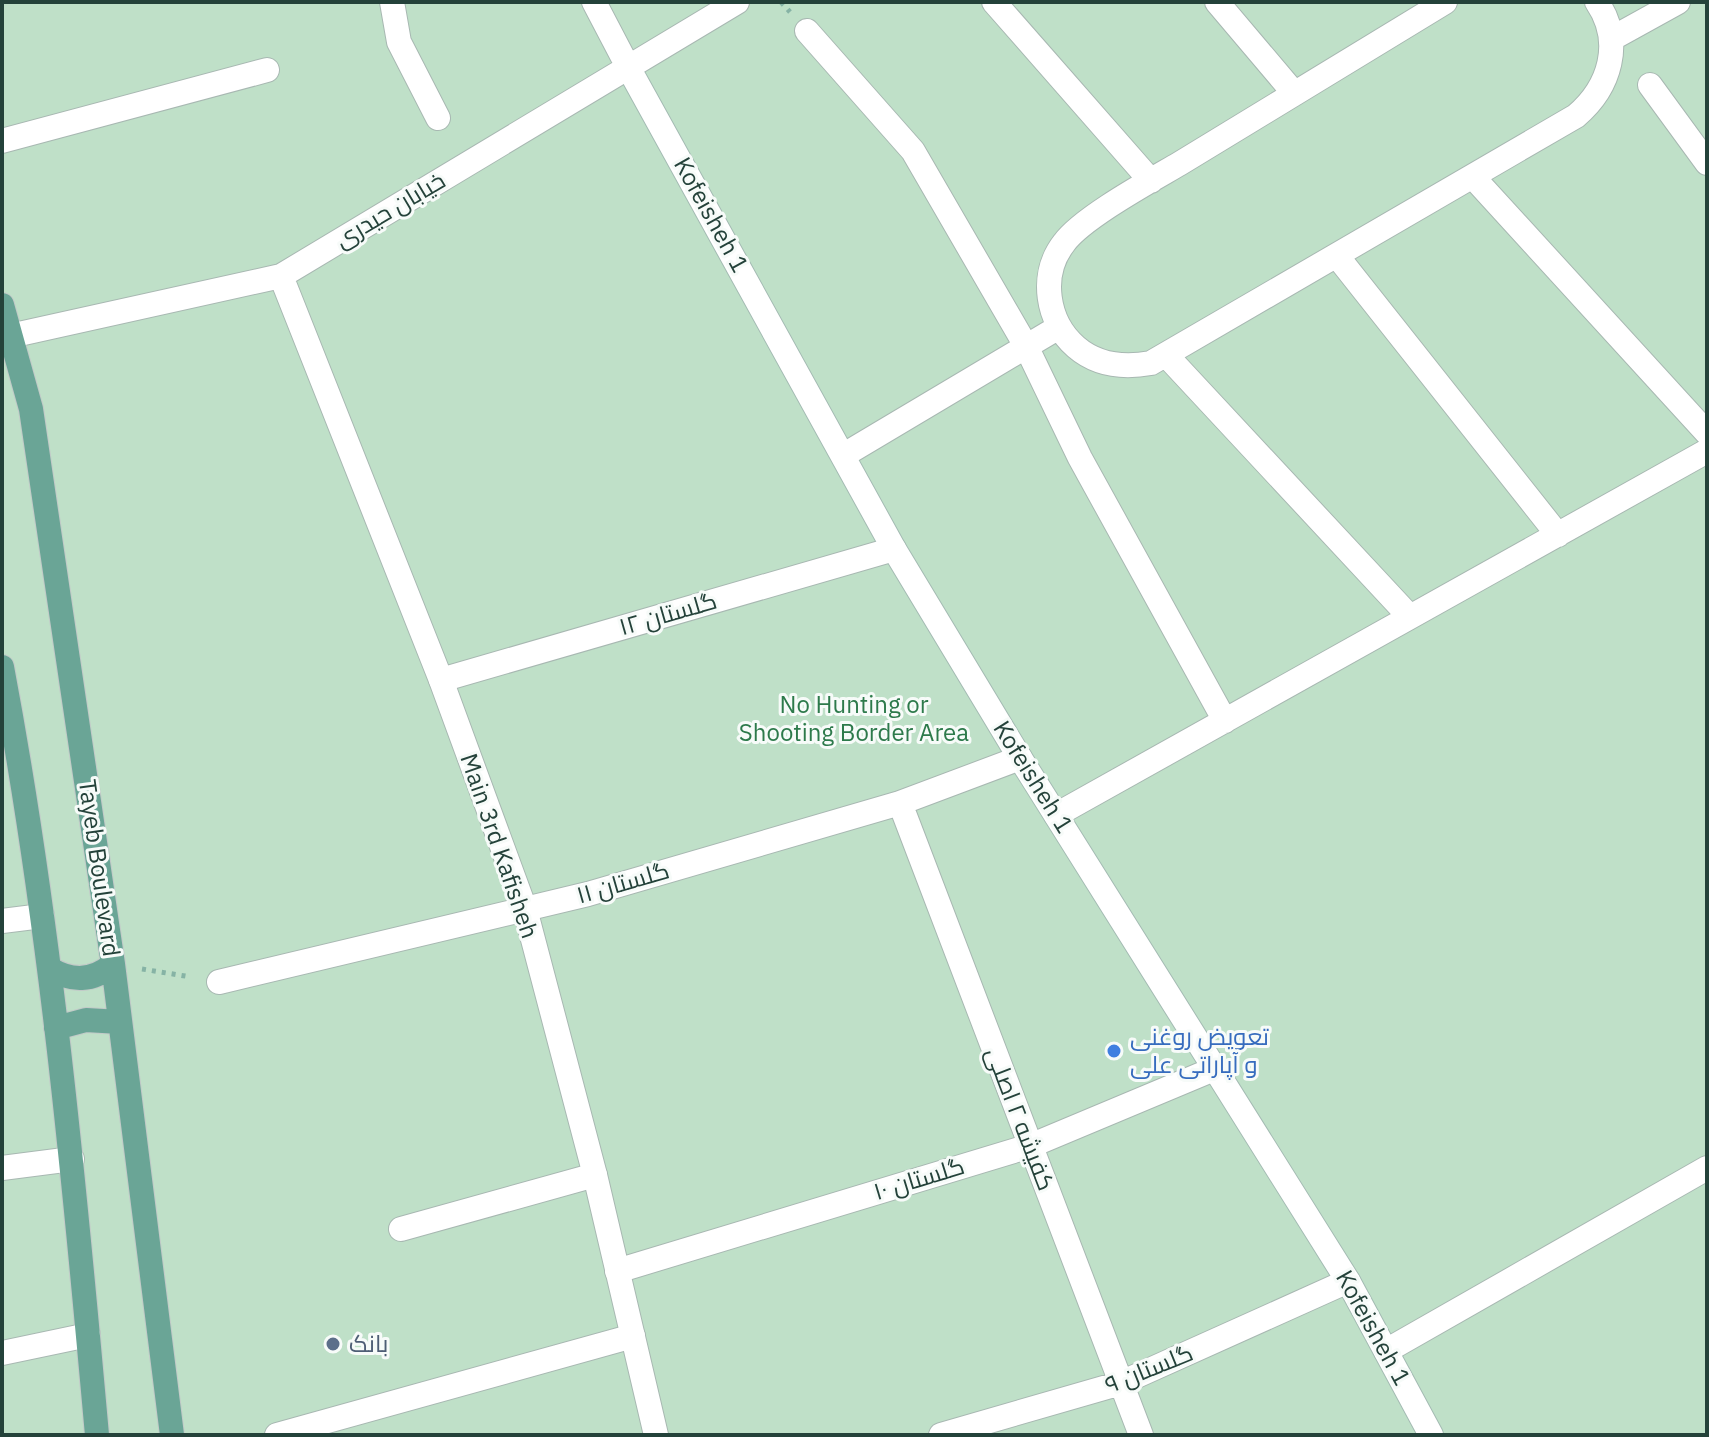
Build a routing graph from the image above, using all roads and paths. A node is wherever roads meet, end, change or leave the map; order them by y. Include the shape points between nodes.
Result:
1 (392, 2) edge
2 (594, 2) edge
3 (737, 2) edge
4 (994, 2) edge
5 (1217, 2) edge
6 (1445, 2) edge
7 (1678, 2) edge
8 (1602, 3) edge
9 (807, 31) dead end
10 (1611, 39) junction
11 (628, 67) junction
12 (267, 70) dead end
13 (1650, 85) dead end
14 (1294, 93) junction
15 (438, 118) dead end
16 (2, 141) edge
17 (1707, 163) edge
18 (1473, 177) junction
19 (1151, 181) junction
20 (1337, 256) junction
21 (281, 276) junction
22 (2, 305) edge
23 (1059, 327) junction
24 (10, 336) junction
25 (1026, 346) junction
26 (1167, 356) junction
27 (1707, 433) edge
28 (1707, 451) edge
29 (844, 455) junction
30 (1558, 535) junction
31 (894, 549) junction
32 (1410, 617) junction
33 (2, 667) edge
34 (441, 680) junction
35 (1225, 721) junction
36 (8, 731) edge
37 (1020, 758) junction
38 (900, 803) junction
39 (1056, 815) junction
40 (525, 909) junction
41 (42, 916) junction
42 (2, 921) edge
43 (113, 964) junction
44 (49, 968) junction
45 (219, 982) joint
46 (120, 1022) junction
47 (56, 1028) junction
48 (1214, 1069) junction
49 (1030, 1146) junction
50 (72, 1159) junction
51 (2, 1168) edge
52 (1707, 1168) edge
53 (595, 1175) junction
54 (401, 1229) dead end
55 (617, 1271) junction
56 (1348, 1281) junction
57 (88, 1335) junction
58 (633, 1336) junction
59 (1386, 1351) junction
60 (2, 1353) edge
61 (1121, 1383) junction
62 (97, 1435) edge
63 (172, 1435) edge
64 (277, 1435) edge
65 (656, 1435) edge
66 (941, 1435) edge
67 (1141, 1435) edge
68 (1431, 1435) edge

1 - 15 street via 399,42
2 - 11 street, Kofeisheh 1
3 - 11 street, خیابان حیدری
4 - 19 street
5 - 14 street
6 - 14 street
7 - 10 street
8 - 10 street
9 - 25 street via 913,151
10 - 18 street via 1607,74 1589,105
11 - 21 street, خیابان حیدری
11 - 29 street, Kofeisheh 1
12 - 16 street
13 - 17 street
14 - 19 street
18 - 20 street
18 - 27 street
19 - 23 street via 1062,244 1049,293
20 - 26 street
20 - 30 street
21 - 24 street, خیابان حیدری
21 - 34 street, Main 3rd Kafisheh
22 - 24 main road, Tayeb Boulevard
23 - 25 street
23 - 26 street via 1082,353 1115,366
24 - 43 main road, Tayeb Boulevard via 31,409
25 - 29 street
25 - 35 street via 1080,458
26 - 32 street
28 - 30 street
29 - 31 street, Kofeisheh 1
30 - 32 street
31 - 34 street, گلستان ۱۲
31 - 37 street, Kofeisheh 1
32 - 35 street
33 - 36 main road
34 - 40 street, Main 3rd Kafisheh
35 - 39 street
36 - 41 main road
37 - 38 street, گلستان ۱۱
37 - 39 street, Kofeisheh 1
38 - 40 street, گلستان ۱۱
38 - 49 street, کفیشه ۲ اصلی
39 - 48 street, Kofeisheh 1
40 - 45 street, گلستان ۱۱
40 - 53 street, Main 3rd Kafisheh
41 - 42 street
41 - 44 main road
43 - 44 main road via 84,979
43 - 45 path
43 - 46 main road, Tayeb Boulevard
44 - 47 main road
46 - 47 main road via 86,1020
46 - 63 main road, Tayeb Boulevard
47 - 50 main road
48 - 49 street, گلستان ۱۰
48 - 56 street, Kofeisheh 1
49 - 55 street, گلستان ۱۰
49 - 61 street, کفیشه ۲ اصلی
50 - 51 street
50 - 57 main road
52 - 59 street
53 - 54 street
53 - 55 street, Main 3rd Kafisheh
55 - 58 street, Main 3rd Kafisheh
56 - 59 street, Kofeisheh 1
56 - 61 street, گلستان ۹
57 - 60 street
57 - 62 main road
58 - 64 street
58 - 65 street, Main 3rd Kafisheh
59 - 68 street, Kofeisheh 1
61 - 66 street, گلستان ۹
61 - 67 street, کفیشه ۲ اصلی

